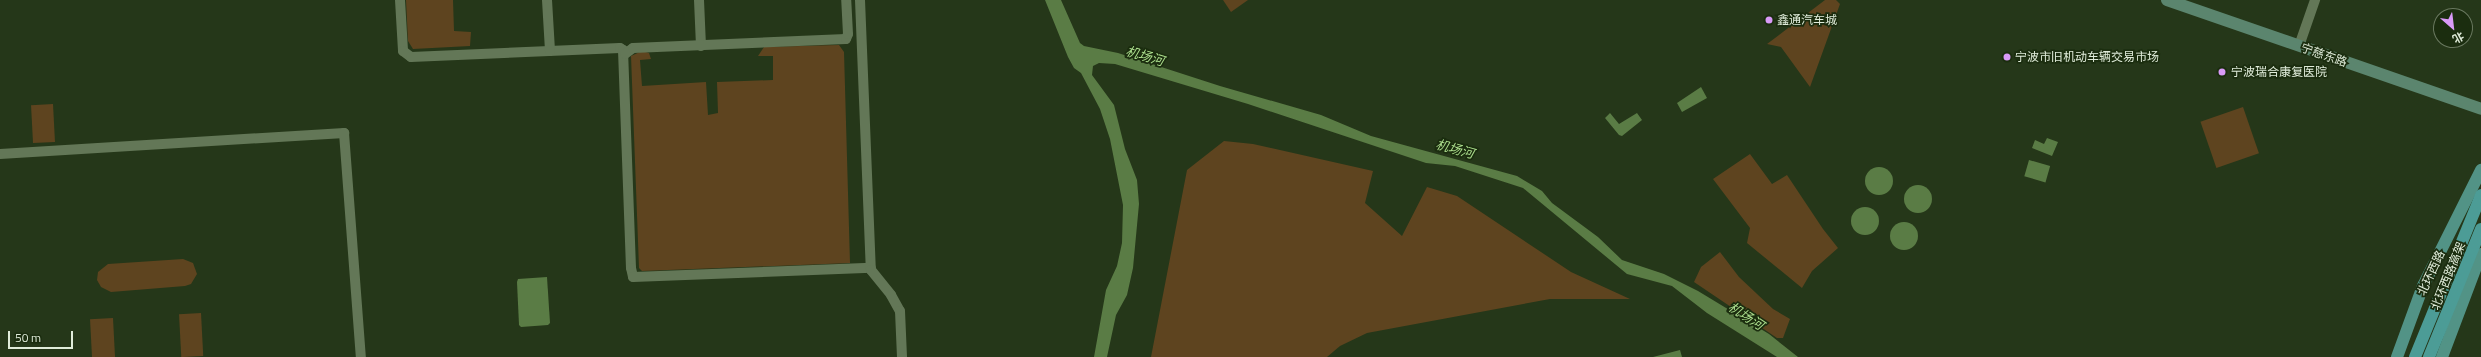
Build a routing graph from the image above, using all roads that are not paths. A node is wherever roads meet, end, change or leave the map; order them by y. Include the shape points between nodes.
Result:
1 (400, 0) edge
2 (547, 0) edge
3 (699, 0) edge
4 (846, 0) edge
5 (860, 0) edge
6 (2167, 0) edge
7 (2315, 0) edge
8 (701, 46) junction
9 (2299, 46) junction
10 (550, 51) junction
11 (625, 54) junction
12 (2481, 109) edge
13 (0, 154) edge
14 (2481, 170) edge
15 (2481, 195) edge
16 (2481, 229) edge
17 (2481, 254) edge
18 (871, 268) junction
19 (361, 357) edge
20 (902, 357) edge
21 (2397, 357) edge
22 (2415, 357) edge
23 (2429, 357) edge
24 (2442, 357) edge

1 - 10 street via 403,51 411,57
2 - 10 street
3 - 8 street
4 - 8 street via 846,39
5 - 18 street
6 - 9 main road, 宁慈东路
7 - 9 street
8 - 11 street via 633,48
9 - 12 main road, 宁慈东路
10 - 11 street via 620,48
11 - 18 street via 631,268 634,277
13 - 19 street via 344,133
14 - 21 main road, 北环西路 via 2423,286
15 - 22 highway, 北环西路高架
16 - 23 highway, 北环西路高架
17 - 24 main road
18 - 20 street via 900,311

